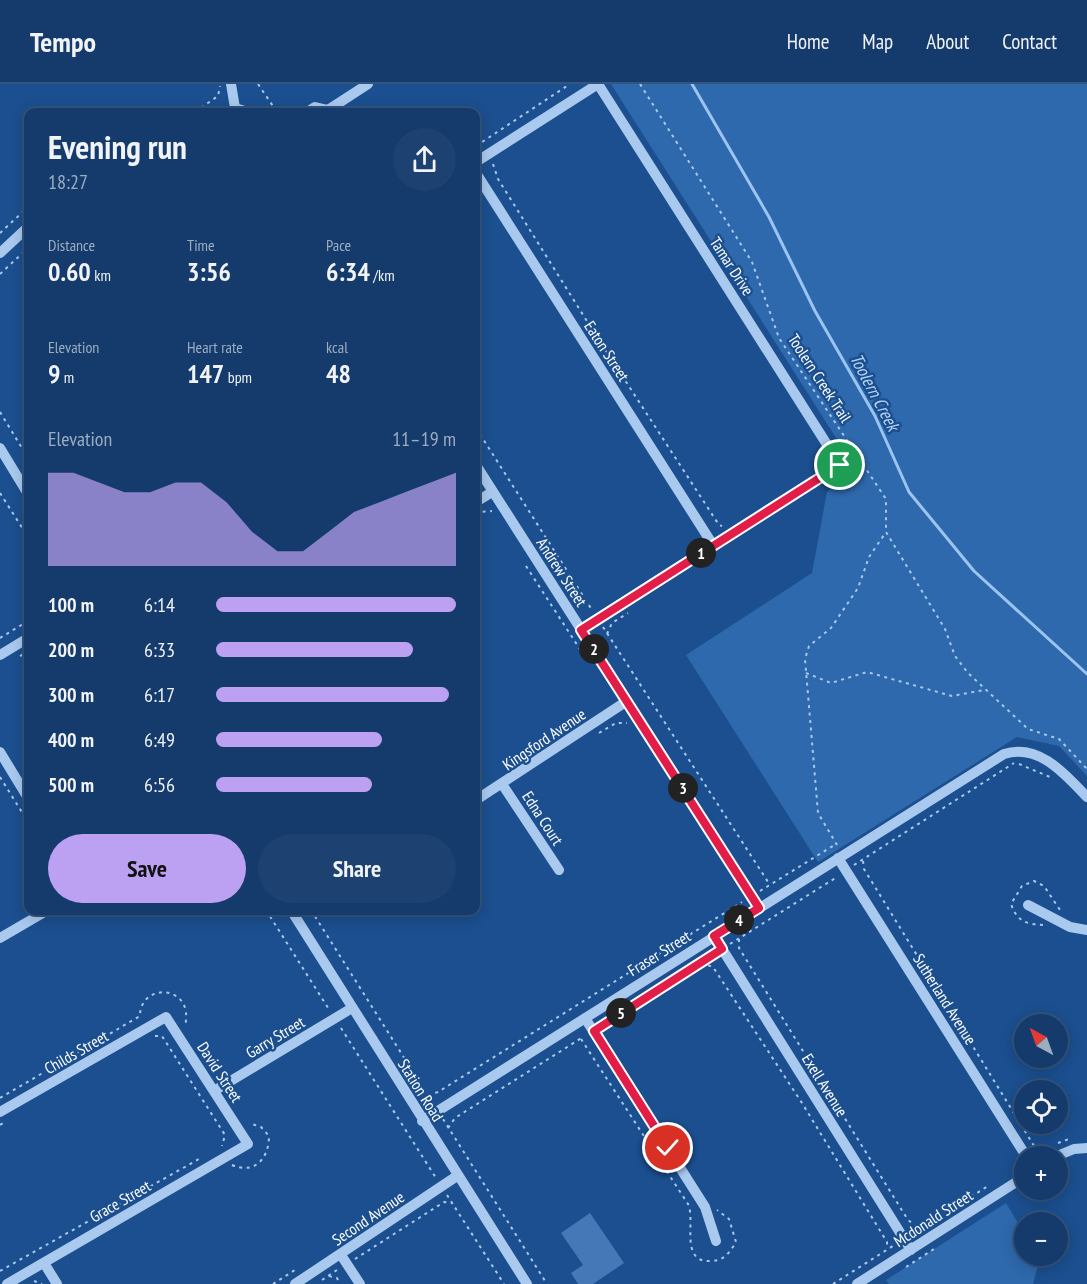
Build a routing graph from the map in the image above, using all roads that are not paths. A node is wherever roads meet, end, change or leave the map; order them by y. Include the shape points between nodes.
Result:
1 (231, 84) edge
2 (368, 84) edge
3 (598, 84) edge
4 (232, 108) edge
5 (331, 108) edge
6 (480, 166) edge
7 (480, 170) edge
8 (24, 231) edge
9 (0, 253) edge
10 (0, 448) edge
11 (480, 472) edge
12 (24, 487) edge
13 (492, 492) junction
14 (480, 500) edge
15 (711, 541) junction
16 (581, 630) junction
17 (24, 640) edge
18 (0, 655) edge
19 (627, 701) junction
20 (0, 752) edge
21 (502, 784) junction
22 (24, 791) edge
23 (1087, 797) edge
24 (480, 798) edge
25 (840, 857) junction
26 (559, 870) dead end
27 (1028, 905) dead end
28 (759, 908) junction
29 (39, 915) edge
30 (294, 915) edge
31 (1087, 930) edge
32 (714, 936) junction
33 (0, 938) edge
34 (352, 1008) junction
35 (166, 1017) joint
36 (585, 1018) junction
37 (214, 1091) junction
38 (0, 1112) edge
39 (422, 1121) junction
40 (248, 1144) joint
41 (1020, 1146) edge
42 (1087, 1148) edge
43 (1068, 1151) edge
44 (458, 1176) junction
45 (1014, 1183) edge
46 (716, 1241) dead end
47 (911, 1250) junction
48 (344, 1260) junction
49 (44, 1263) junction
50 (7, 1284) edge
51 (57, 1284) edge
52 (295, 1284) edge
53 (360, 1284) edge
54 (527, 1284) edge
55 (857, 1284) edge

1 - 4 street
2 - 5 street
3 - 6 street
3 - 15 street, Tamar Drive via 840,465
7 - 15 street, Eaton Street
8 - 9 street
10 - 12 street
11 - 13 street, Andrew Street
13 - 14 street
13 - 16 street, Andrew Street
15 - 16 street
16 - 19 street, Andrew Street
17 - 18 street
19 - 21 street, Kingsford Avenue
19 - 28 street, Andrew Street
20 - 22 street
21 - 24 street, Kingsford Avenue
21 - 26 street, Edna Court
23 - 25 street, Fraser Street via 1050,761 1016,750
25 - 28 street, Fraser Street
25 - 41 street, Sutherland Avenue
27 - 31 street via 1070,927
28 - 32 street, Fraser Street
29 - 33 street
30 - 34 street, Station Road
32 - 36 street, Fraser Street
32 - 47 street, Exell Avenue
34 - 37 street, Garry Street
34 - 39 street, Station Road
35 - 37 street, David Street
35 - 38 street, Childs Street
36 - 39 street, Fraser Street
36 - 46 street via 705,1207
37 - 40 street, David Street
39 - 44 street, Station Road
40 - 49 street, Grace Street
42 - 43 street
44 - 48 street, Second Avenue
44 - 54 street, Station Road
45 - 47 street, Mcdonald Street
47 - 55 street, Mcdonald Street
48 - 52 street, Second Avenue
48 - 53 street
49 - 50 street, Grace Street
49 - 51 street

